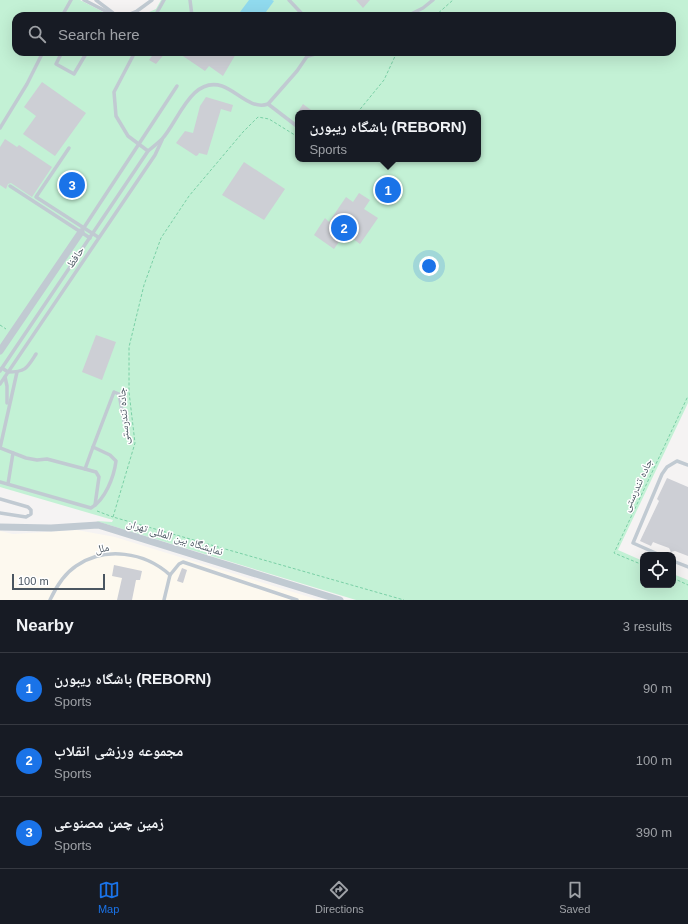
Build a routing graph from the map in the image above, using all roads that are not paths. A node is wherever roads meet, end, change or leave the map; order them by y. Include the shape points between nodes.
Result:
1 (71, 0) edge
2 (84, 0) edge
3 (96, 0) edge
4 (152, 0) edge
5 (164, 0) edge
6 (190, 0) edge
7 (289, 0) edge
8 (433, 0) edge
9 (137, 11) edge
10 (64, 12) edge
11 (108, 12) edge
12 (111, 12) edge
13 (157, 12) edge
14 (192, 12) edge
15 (300, 12) edge
16 (415, 12) edge
17 (41, 56) edge
18 (60, 56) edge
19 (85, 56) edge
20 (133, 56) edge
21 (307, 56) edge
22 (177, 86) dead end
23 (268, 104) junction
24 (295, 125) edge
25 (0, 128) edge
26 (162, 139) junction
27 (139, 144) junction
28 (69, 148) dead end
29 (148, 151) junction
30 (10, 186) dead end
31 (82, 230) junction
32 (92, 234) junction
33 (98, 237) junction
34 (90, 238) junction
35 (0, 350) edge
36 (36, 354) dead end
37 (1, 370) edge
38 (8, 372) junction
39 (17, 372) junction
40 (5, 377) junction
41 (0, 384) edge
42 (8, 409) junction
43 (124, 421) dead end
44 (93, 447) junction
45 (0, 448) edge
46 (13, 453) junction
47 (688, 465) edge
48 (85, 469) junction
49 (0, 482) edge
50 (8, 484) junction
51 (0, 498) edge
52 (95, 506) junction
53 (0, 513) edge
54 (0, 527) edge
55 (653, 552) edge
56 (676, 562) edge
57 (688, 567) edge
58 (170, 574) junction
59 (50, 600) edge
60 (164, 600) edge
61 (297, 600) edge
62 (340, 600) edge

1 - 10 lane
2 - 11 lane
3 - 12 lane
4 - 9 lane
5 - 13 lane
6 - 14 lane
7 - 15 lane
8 - 16 lane
17 - 25 lane
18 - 19 lane via 56,64 74,74
20 - 27 lane via 114,92 116,116 128,136
21 - 23 lane
22 - 27 lane
23 - 24 lane
23 - 26 lane via 255,105 231,89 207,85 192,96
26 - 29 lane, حافظ
26 - 33 lane, حافظ via 155,155
27 - 29 lane
27 - 31 lane
28 - 31 lane via 36,197
29 - 32 lane, حافظ
30 - 31 lane
31 - 32 lane
31 - 34 lane
31 - 35 street
32 - 33 lane
32 - 34 lane, حافظ
33 - 38 lane, حافظ
34 - 37 lane, حافظ
36 - 39 lane via 26,369
37 - 38 lane
38 - 39 lane
38 - 40 lane, حافظ
39 - 42 lane
40 - 41 lane, حافظ
40 - 42 lane
42 - 45 lane
43 - 44 lane via 119,394 114,392
44 - 48 lane
44 - 52 lane via 110,455 116,461 111,478
45 - 46 lane
46 - 48 lane via 26,458 47,459
46 - 50 lane
47 - 55 lane via 677,461 662,474 633,543
48 - 52 lane via 96,472 99,477
49 - 50 lane
50 - 52 lane via 91,508
51 - 53 lane via 28,507 31,514 26,517
54 - 62 street, نمایشگاه بین المللی تهران via 51,528 98,524
56 - 57 lane
58 - 59 lane, ملل via 152,561 133,555 99,556 76,566 68,573
58 - 60 lane
58 - 61 lane via 183,562

